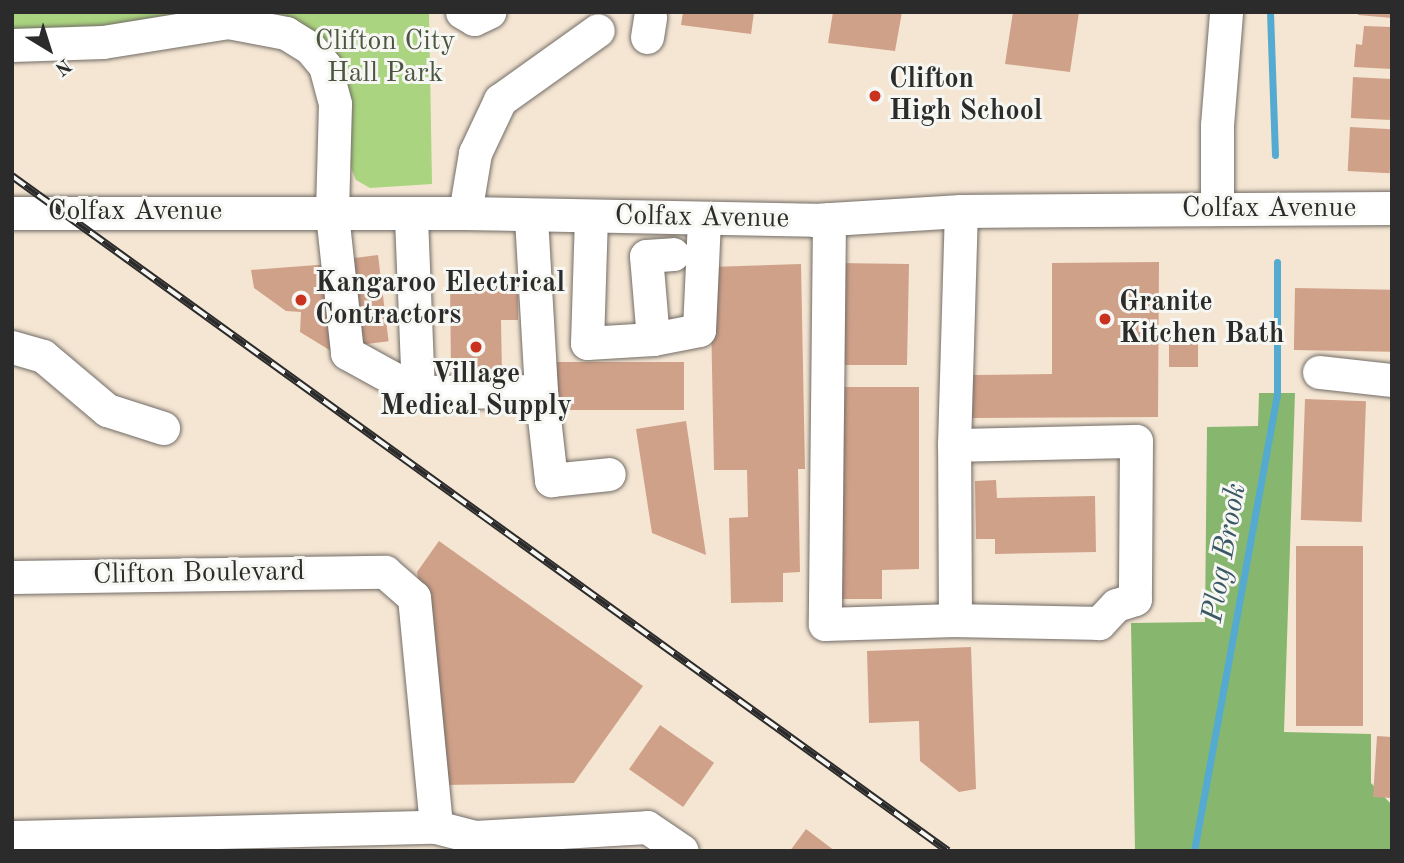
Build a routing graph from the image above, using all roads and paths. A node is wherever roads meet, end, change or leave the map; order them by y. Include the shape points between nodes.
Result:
1 (462, 12) edge
2 (489, 12) edge
3 (1226, 12) edge
4 (598, 30) dead end
5 (12, 45) edge
6 (1392, 208) edge
7 (1217, 209) junction
8 (961, 212) junction
9 (464, 213) junction
10 (12, 214) edge
11 (332, 214) junction
12 (411, 214) junction
13 (531, 215) junction
14 (591, 216) junction
15 (829, 219) junction
16 (687, 239) junction
17 (652, 323) junction
18 (12, 347) edge
19 (1319, 372) dead end
20 (1392, 380) edge
21 (541, 391) junction
22 (418, 392) junction
23 (163, 428) dead end
24 (954, 445) junction
25 (609, 474) dead end
26 (12, 577) edge
27 (955, 620) junction
28 (436, 827) junction
29 (12, 837) edge
30 (649, 839) edge
31 (682, 851) edge

1 - 2 street via 474,19
3 - 7 street via 1217,125
4 - 9 street via 500,100 475,153
5 - 11 street via 103,42 228,22 286,33 310,48 332,83
6 - 7 street, Colfax Avenue
7 - 8 street, Colfax Avenue
8 - 15 street, Colfax Avenue
8 - 24 street
9 - 12 street, Colfax Avenue
9 - 13 street, Colfax Avenue
10 - 11 street, Colfax Avenue
11 - 12 street, Colfax Avenue
11 - 22 street via 347,353
12 - 22 street
13 - 14 street, Colfax Avenue
13 - 21 street
14 - 16 street, Colfax Avenue
14 - 17 street via 587,343
15 - 16 street, Colfax Avenue
15 - 27 street via 825,624
16 - 17 street via 646,256
16 - 17 street via 699,330
18 - 23 street via 43,356 107,410
19 - 20 street
21 - 22 street
21 - 25 street via 551,480
24 - 27 street
24 - 27 street via 1136,441 1135,599 1116,605 1099,623
26 - 28 street, Clifton Boulevard via 385,572 414,597
28 - 29 street
28 - 30 street via 475,837
30 - 31 street

